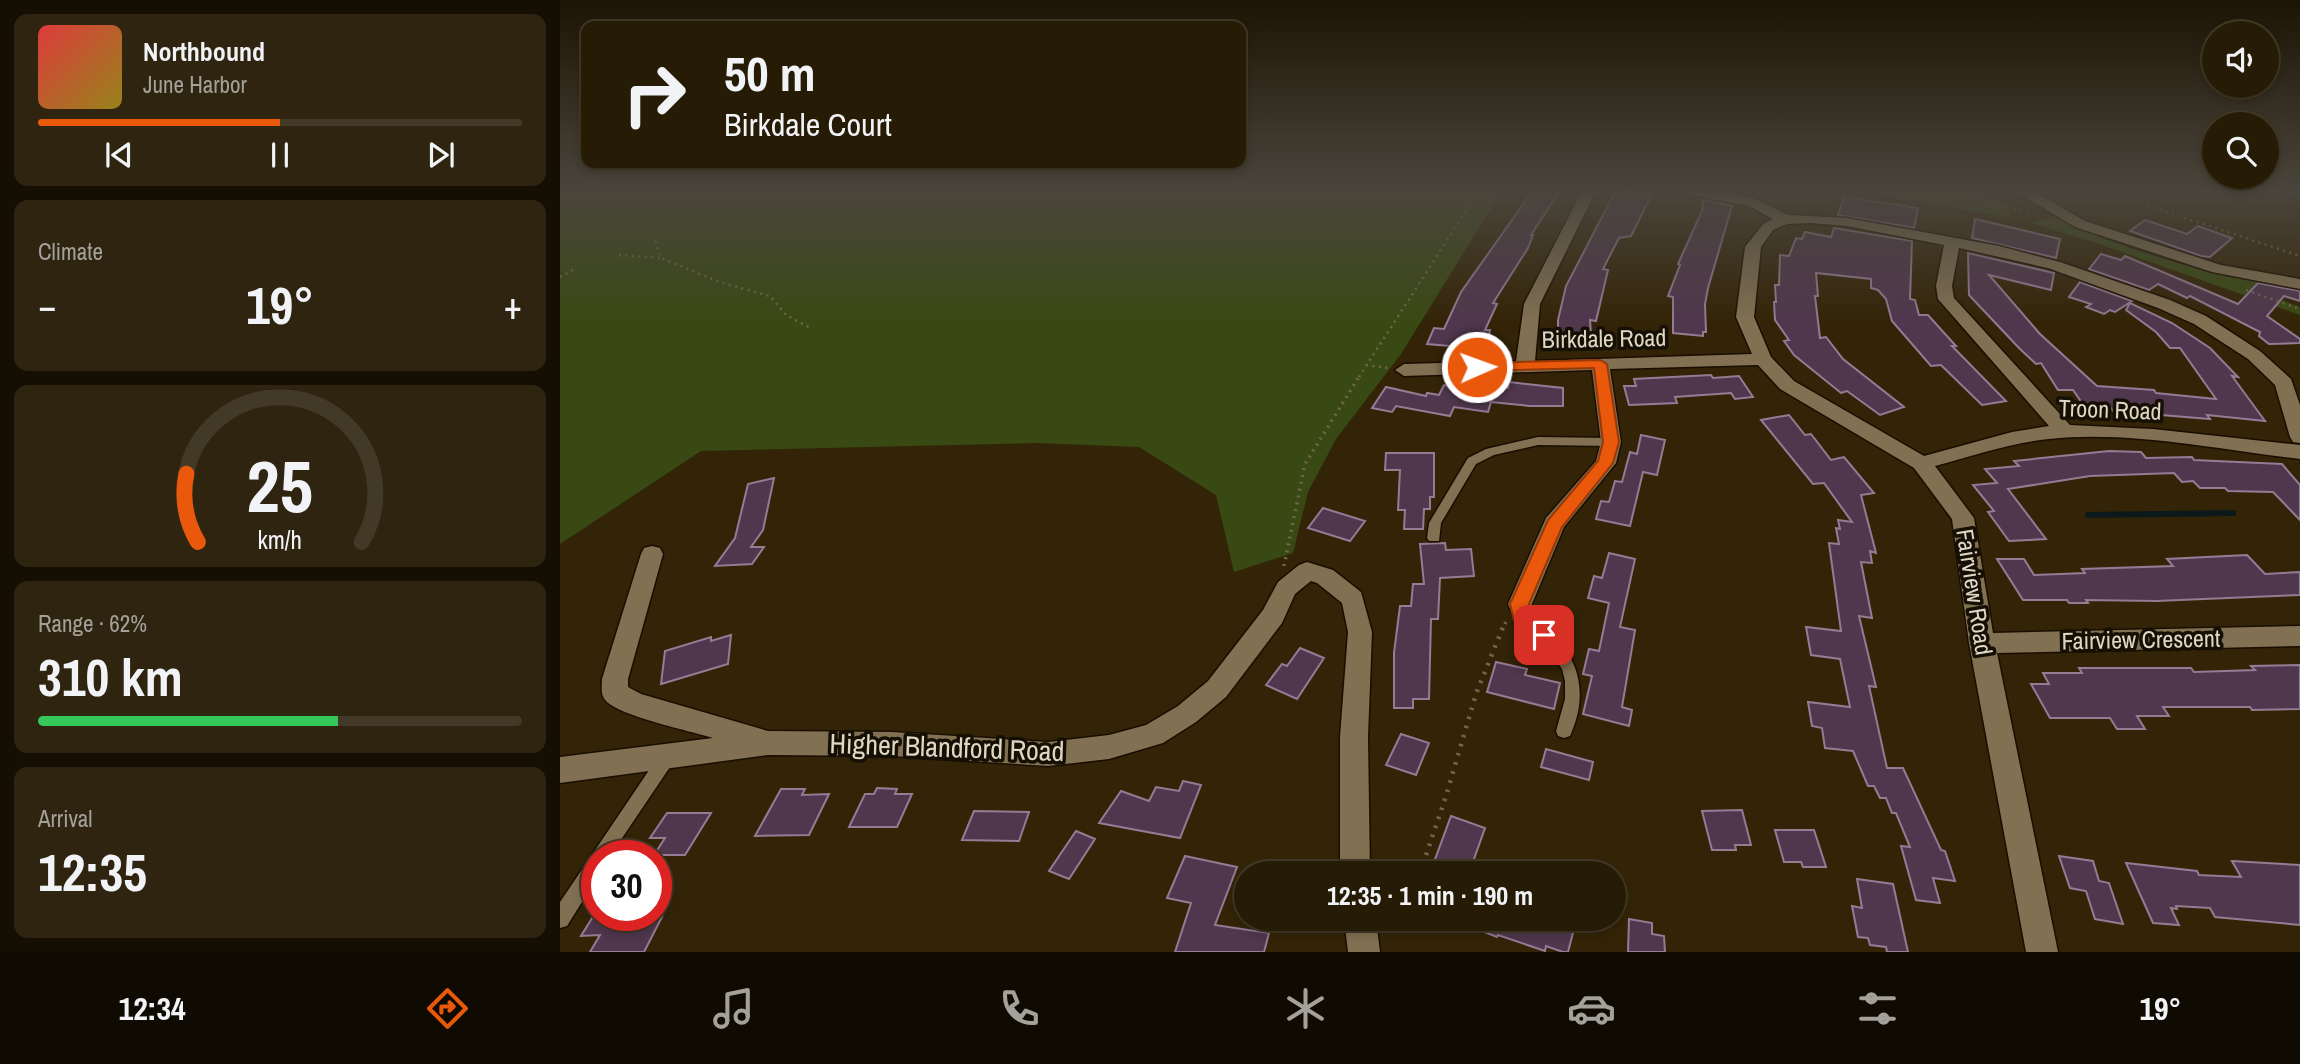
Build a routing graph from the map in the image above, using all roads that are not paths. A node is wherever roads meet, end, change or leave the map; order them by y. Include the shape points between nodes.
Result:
1 (1568, 233) edge
2 (1764, 233) edge
3 (1907, 233) edge
4 (2109, 233) edge
5 (1952, 242) junction
6 (2300, 284) edge
7 (1763, 359) junction
8 (1600, 364) junction
9 (1525, 365) junction
10 (1404, 370) dead end
11 (2292, 384) edge
12 (2065, 431) junction
13 (2300, 437) edge
14 (1611, 442) junction
15 (2300, 452) edge
16 (1922, 464) junction
17 (1434, 538) dead end
18 (652, 554) dead end
19 (1520, 604) joint
20 (2300, 636) edge
21 (1982, 643) junction
22 (1564, 731) dead end
23 (768, 743) junction
24 (668, 756) junction
25 (560, 770) edge
26 (611, 840) edge
27 (1355, 861) edge
28 (581, 887) edge
29 (560, 919) edge
30 (1361, 931) edge
31 (1364, 952) edge
32 (2042, 952) edge

1 - 9 street via 1532,304
2 - 7 street, Fairview Road via 1754,247 1745,317
3 - 5 street
4 - 6 street via 2218,269
5 - 11 street via 2054,265 2164,304 2200,320
5 - 12 street via 1946,299
7 - 8 street, Birkdale Road
7 - 16 street, Fairview Road via 1787,385
8 - 9 street, Birkdale Road
8 - 14 street
9 - 10 street, Birkdale Road
11 - 13 street
12 - 15 street, Troon Road
12 - 16 street, Troon Road
14 - 17 lane via 1538,441 1472,461 1435,523
14 - 19 street via 1606,463 1554,524
16 - 21 street, Fairview Road via 1963,518
18 - 23 street via 615,679 615,693 634,703
19 - 22 lane via 1521,615 1563,655 1571,676 1573,694
20 - 21 street, Fairview Crescent
21 - 32 street, Fairview Road
23 - 24 street, Higher Blandford Road
23 - 27 street, Higher Blandford Road via 892,744 1048,754 1109,747 1153,735 1217,689 1273,616 1286,588 1307,571 1325,576 1353,599 1360,632 1354,737
24 - 25 street, Higher Blandford Road
24 - 26 lane
28 - 29 lane
30 - 31 street

